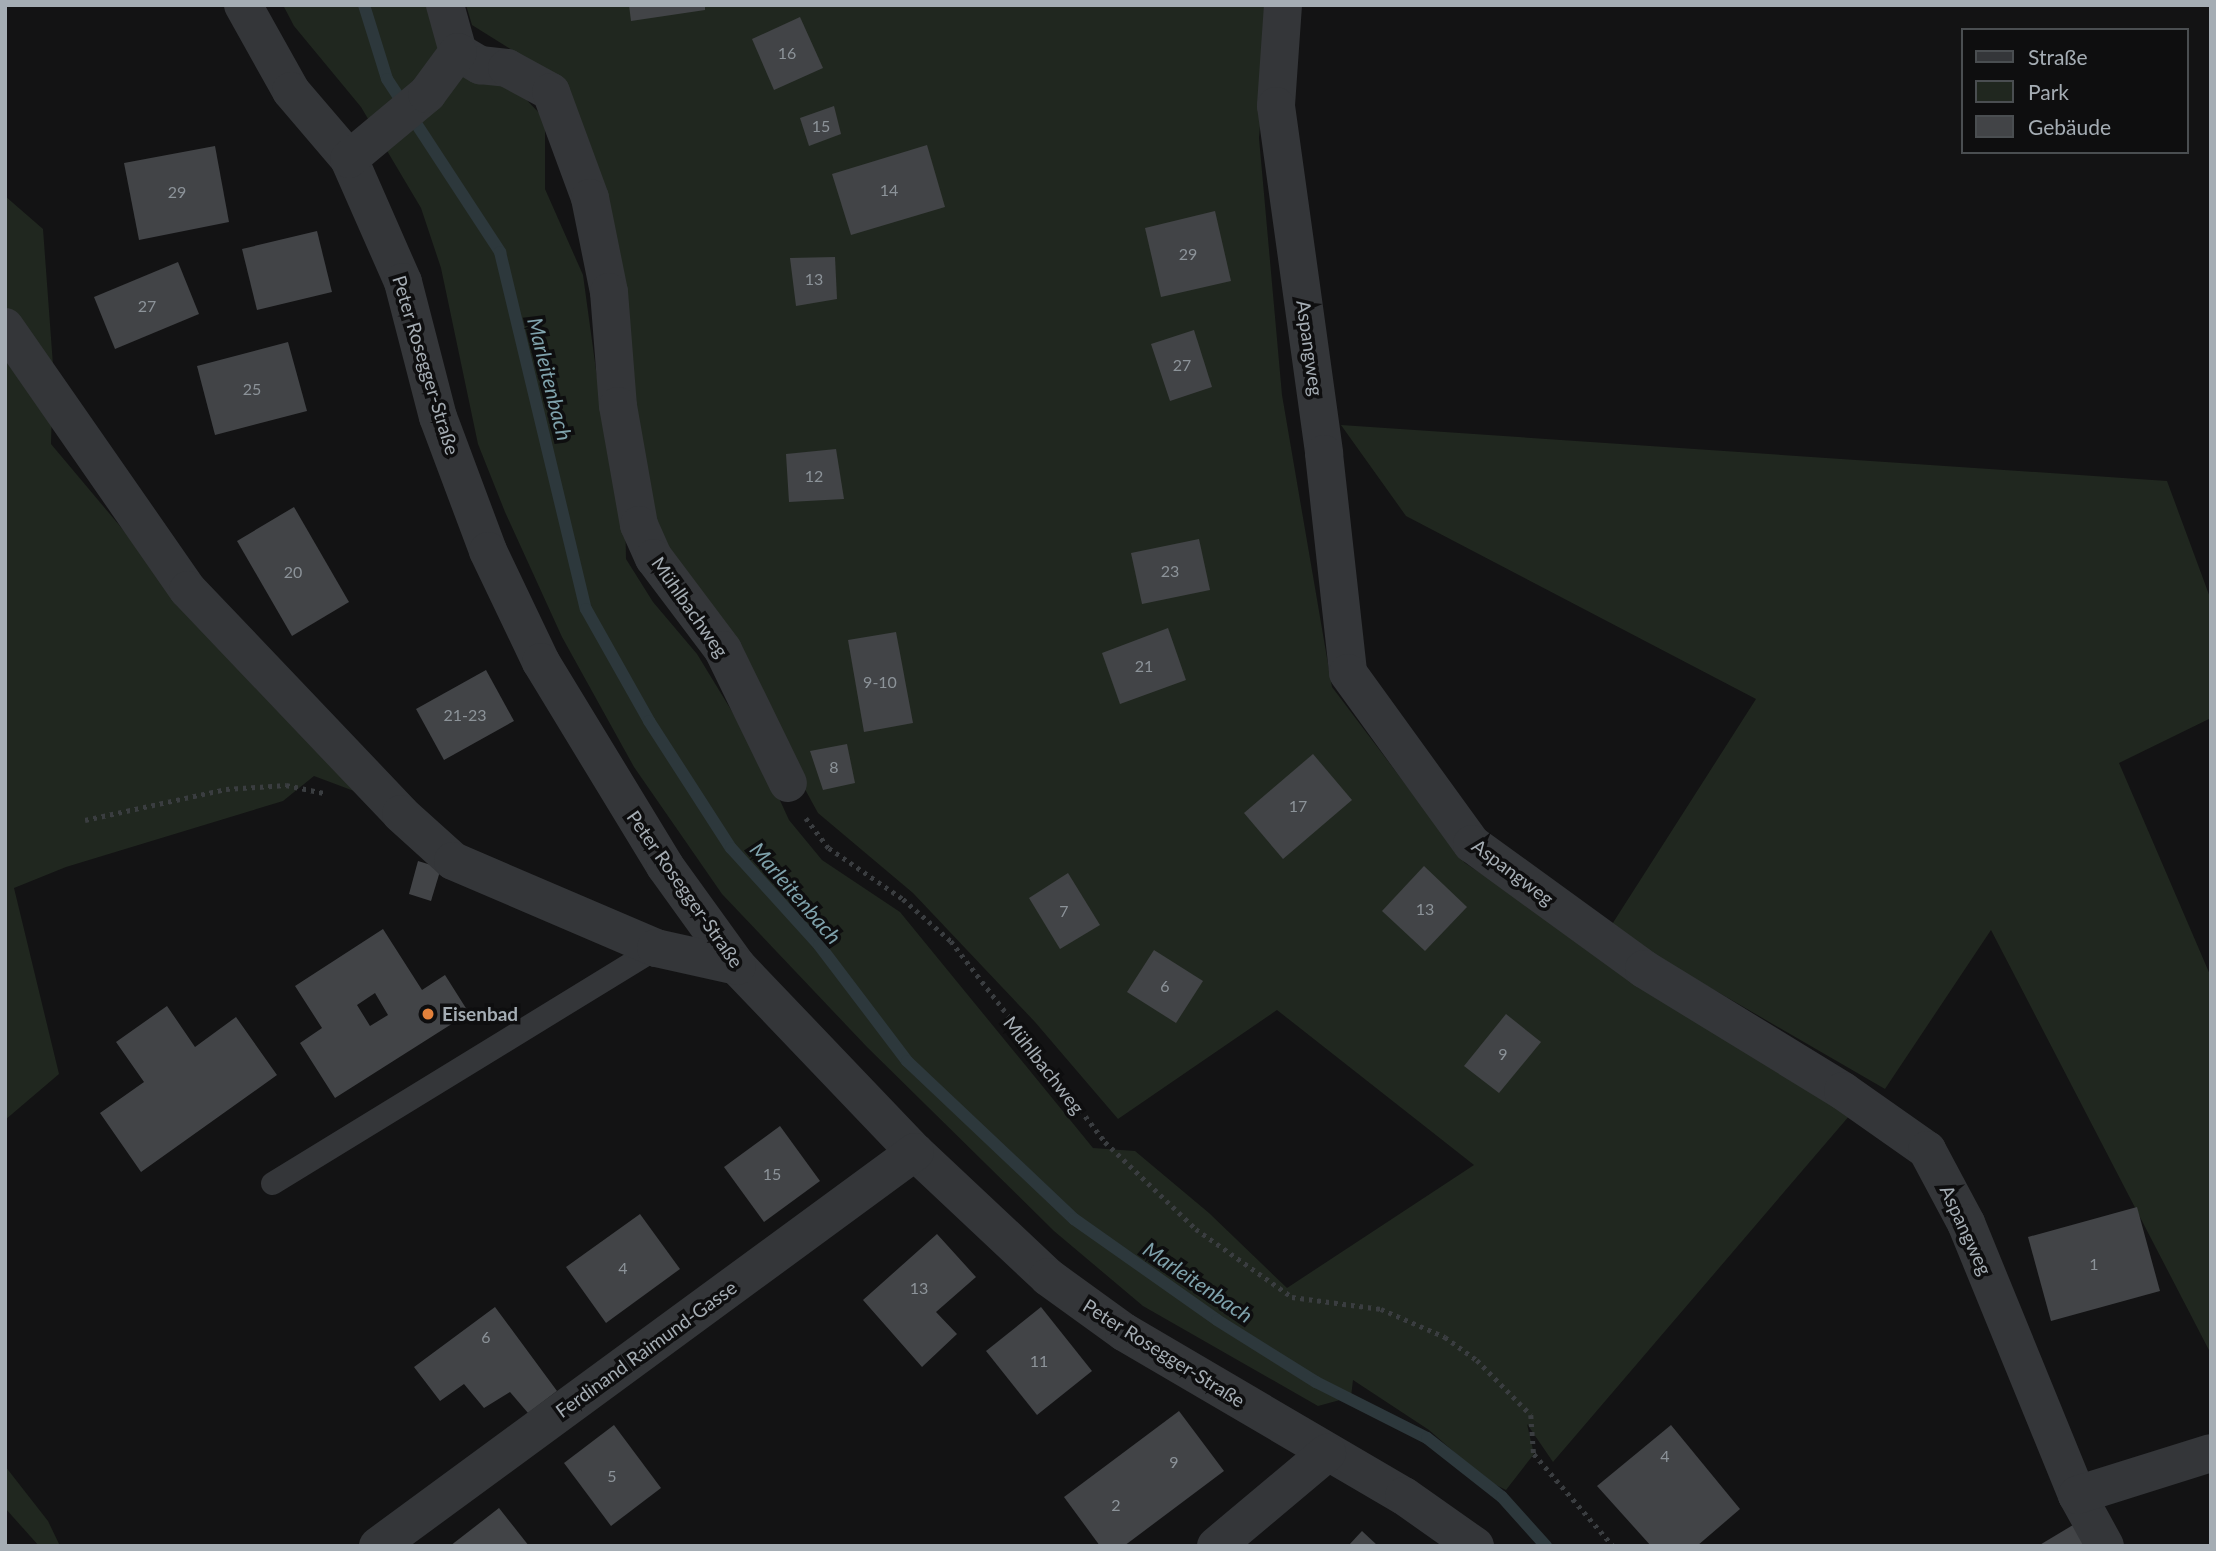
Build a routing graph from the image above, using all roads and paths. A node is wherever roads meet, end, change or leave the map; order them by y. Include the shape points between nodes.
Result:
1 (243, 5) edge
2 (445, 5) edge
3 (1283, 5) edge
4 (458, 52) junction
5 (349, 159) junction
6 (5, 327) edge
7 (788, 783) joint
8 (330, 794) dead end
9 (85, 820) dead end
10 (656, 948) junction
11 (737, 966) junction
12 (915, 1152) junction
13 (272, 1183) dead end
14 (1327, 1453) junction
15 (2211, 1453) edge
16 (2077, 1495) junction
17 (378, 1546) edge
18 (1216, 1546) edge
19 (1475, 1546) edge
20 (1613, 1546) edge
21 (2105, 1546) edge

1 - 5 street, Peter Rosegger-Straße via 291,90
2 - 4 street
3 - 16 street, Aspangweg via 1276,106 1349,673 1472,844 1644,969 1843,1091 1927,1150 1966,1223
4 - 5 street via 427,94
4 - 7 street, Mühlbachweg via 480,65 507,68 551,92 590,198 609,292 618,406 639,525 654,558 723,650
5 - 11 street, Peter Rosegger-Straße via 403,282 438,417 511,600 541,662 604,769 664,866
6 - 10 street via 188,590 401,814 453,861
7 - 20 path, Mühlbachweg via 804,816 829,848 904,899 951,942 1105,1142 1196,1229 1292,1297 1381,1309 1445,1337 1477,1360 1531,1415 1534,1454
8 - 9 path via 286,785 226,789
10 - 11 street
10 - 13 lane
11 - 12 street, Peter Rosegger-Straße
12 - 14 street, Peter Rosegger-Straße via 1048,1277 1124,1332
12 - 17 street, Ferdinand Raimund-Gasse
14 - 18 street
14 - 19 street, Peter Rosegger-Straße via 1404,1496
15 - 16 street
16 - 21 street, Aspangweg

